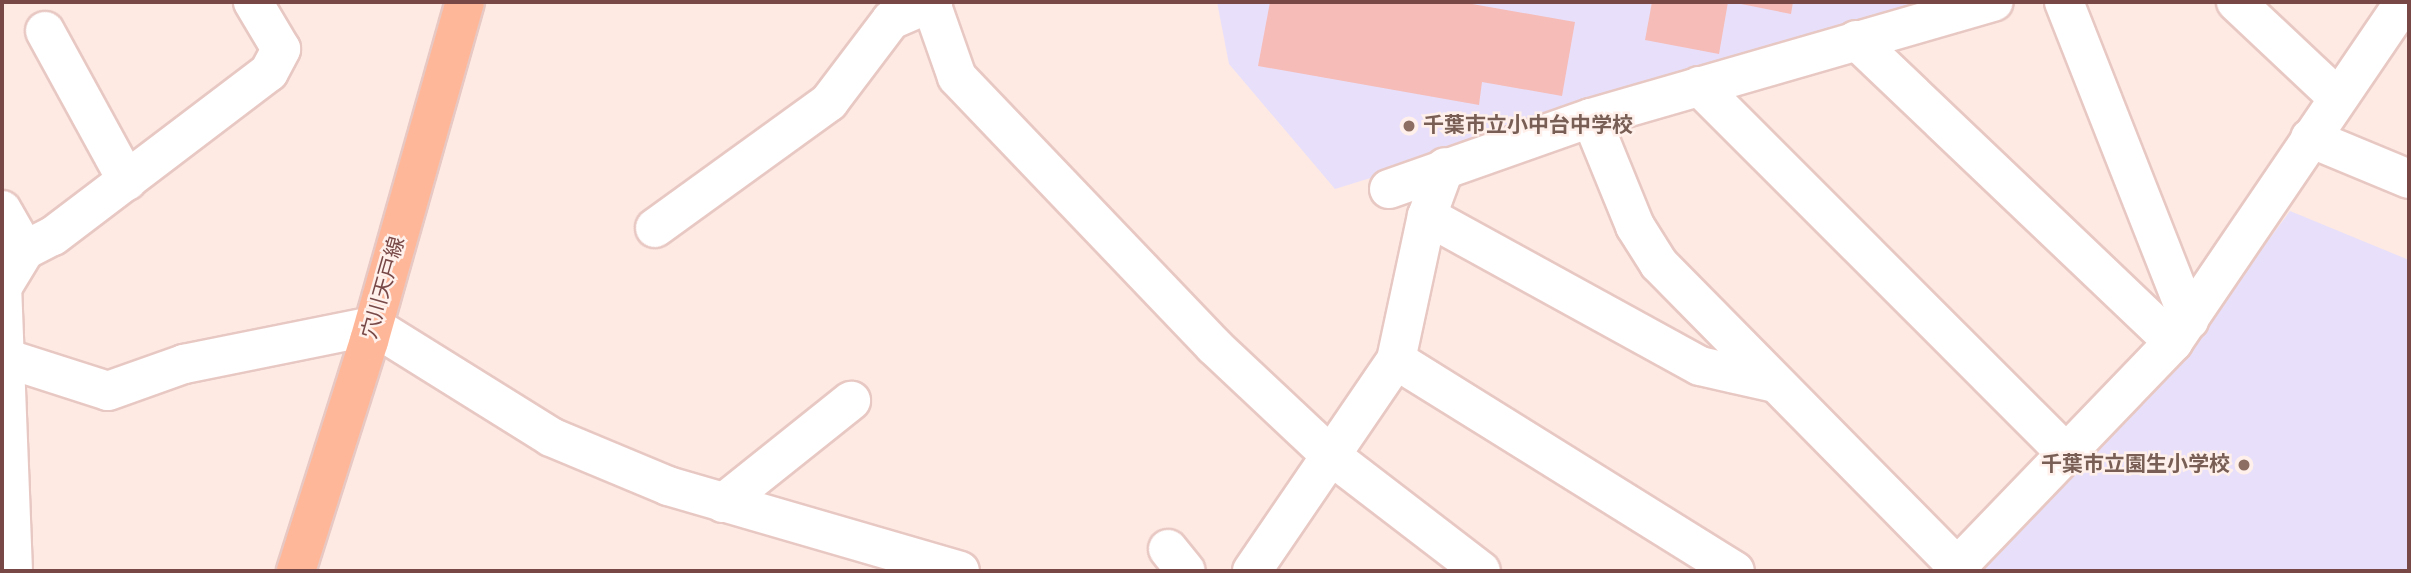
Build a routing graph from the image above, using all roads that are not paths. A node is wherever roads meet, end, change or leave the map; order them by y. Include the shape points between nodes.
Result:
1 (253, 2) edge
2 (465, 2) edge
3 (1994, 2) edge
4 (2064, 2) edge
5 (2236, 2) edge
6 (2404, 2) edge
7 (932, 4) edge
8 (2409, 4) edge
9 (45, 31) dead end
10 (1856, 40) junction
11 (1699, 86) junction
12 (2336, 96) junction
13 (1591, 118) junction
14 (2310, 138) junction
15 (1445, 166) junction
16 (2409, 179) edge
17 (127, 181) junction
18 (1389, 189) dead end
19 (2, 210) edge
20 (1427, 216) junction
21 (655, 228) dead end
22 (25, 250) junction
23 (373, 326) junction
24 (2181, 331) junction
25 (4, 357) edge
26 (1396, 360) junction
27 (1774, 383) junction
28 (852, 401) dead end
29 (2067, 454) junction
30 (1331, 456) junction
31 (723, 503) junction
32 (1956, 569) edge
33 (13, 571) edge
34 (296, 571) edge
35 (960, 571) edge
36 (1252, 571) edge
37 (1481, 571) edge
38 (1735, 571) edge

1 - 17 street via 281,49 269,72
2 - 23 main road, 穴川天戸線
3 - 10 street
4 - 24 street
5 - 12 street
6 - 8 street
6 - 12 street
7 - 21 street via 891,20 829,102
7 - 30 street via 957,77 1214,346
9 - 17 street
10 - 11 street
10 - 24 street
11 - 13 street
11 - 29 street
12 - 14 street
13 - 15 street
13 - 27 street via 1635,226 1658,264
14 - 16 street
14 - 24 street
15 - 18 street
15 - 20 street
17 - 22 street
19 - 22 street
20 - 26 street
20 - 27 street via 1700,366
22 - 25 street via 2,288
23 - 25 street via 184,364 108,391
23 - 31 street via 551,437
23 - 34 main road, 穴川天戸線
24 - 29 street
25 - 33 street
26 - 30 street
26 - 38 street
27 - 32 street
28 - 31 street
29 - 32 street
30 - 36 street
30 - 37 street
31 - 35 street

